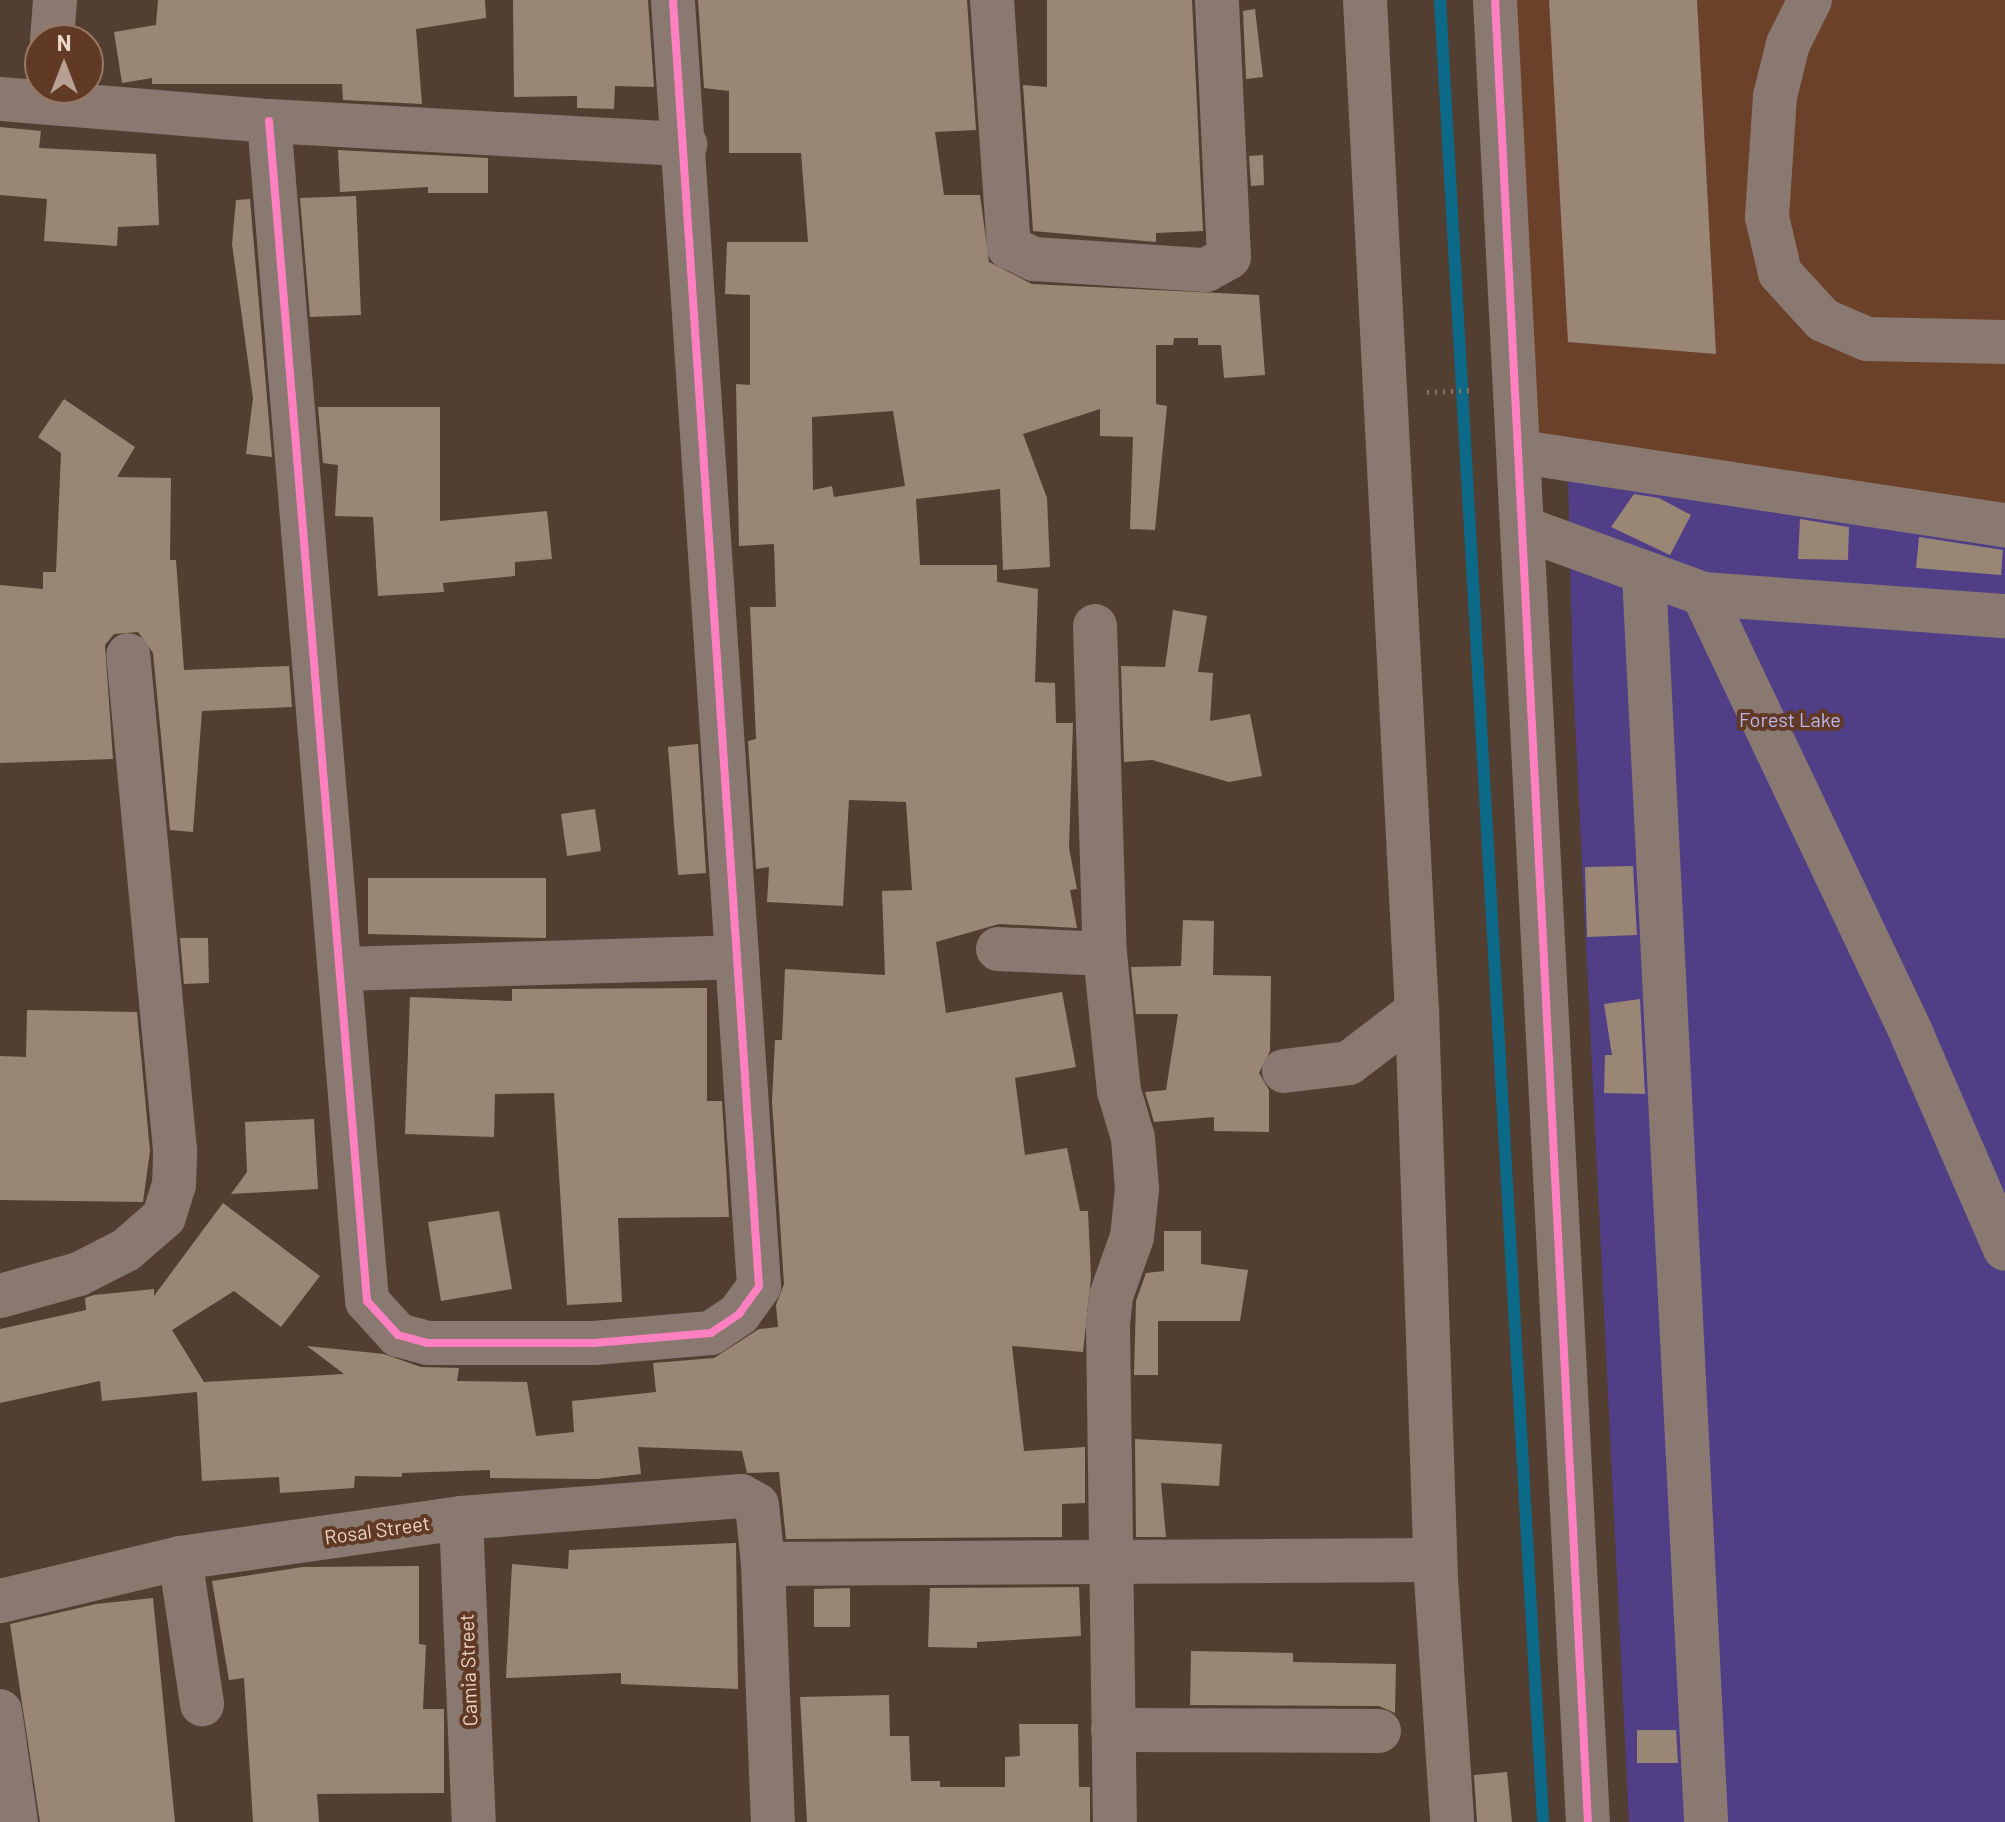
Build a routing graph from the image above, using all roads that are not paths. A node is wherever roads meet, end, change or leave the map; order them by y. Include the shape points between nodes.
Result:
1 (55, 0) edge
2 (673, 0) edge
3 (992, 0) edge
4 (1217, 0) edge
5 (1365, 0) edge
6 (1495, 0) edge
7 (1810, 0) edge
8 (53, 24) edge
9 (24, 97) edge
10 (0, 99) edge
11 (104, 102) edge
12 (269, 121) junction
13 (685, 144) junction
14 (2005, 342) edge
15 (1520, 452) junction
16 (2005, 525) edge
17 (1523, 528) junction
18 (1644, 575) junction
19 (1703, 594) junction
20 (2005, 616) edge
21 (1095, 626) dead end
22 (128, 655) dead end
23 (998, 949) dead end
24 (1105, 954) junction
25 (737, 957) junction
26 (342, 969) junction
27 (1417, 1011) junction
28 (1284, 1071) dead end
29 (2005, 1249) edge
30 (0, 1296) edge
31 (461, 1518) junction
32 (180, 1558) junction
33 (1109, 1560) junction
34 (1435, 1560) junction
35 (763, 1564) junction
36 (0, 1601) edge
37 (202, 1704) dead end
38 (0, 1711) edge
39 (1113, 1730) junction
40 (1379, 1731) dead end
41 (16, 1822) edge
42 (474, 1822) edge
43 (773, 1822) edge
44 (1115, 1822) edge
45 (1452, 1822) edge
46 (1588, 1822) edge
47 (1706, 1822) edge

1 - 8 street
2 - 13 street
3 - 4 street via 1009,247 1034,259 1206,270 1229,257
5 - 27 street
6 - 15 street
7 - 14 street via 1788,44 1775,96 1767,217 1780,273 1823,320 1867,339
9 - 10 street
11 - 12 street
12 - 13 street
12 - 26 street
13 - 25 street
15 - 16 street
15 - 17 street
17 - 18 street
17 - 46 street
18 - 19 street
18 - 47 street
19 - 20 street
19 - 29 street via 1912,1035
21 - 24 street
22 - 30 street via 175,1150 174,1185 164,1217 126,1250 79,1274
23 - 24 street
24 - 33 street via 1119,1091 1133,1138 1137,1189 1132,1237 1111,1296 1108,1327
25 - 26 street
25 - 26 street via 759,1286 751,1303 711,1333 594,1343 427,1343 398,1335 367,1301
27 - 28 street via 1349,1063
27 - 34 street
31 - 32 street, Rosal Street
31 - 35 street, Rosal Street via 733,1496 757,1505
31 - 42 street, Camia Street
32 - 36 street, Rosal Street
32 - 37 street
33 - 34 street
33 - 35 street
33 - 39 street
34 - 45 street
35 - 43 street
38 - 41 street
39 - 40 street
39 - 44 street

